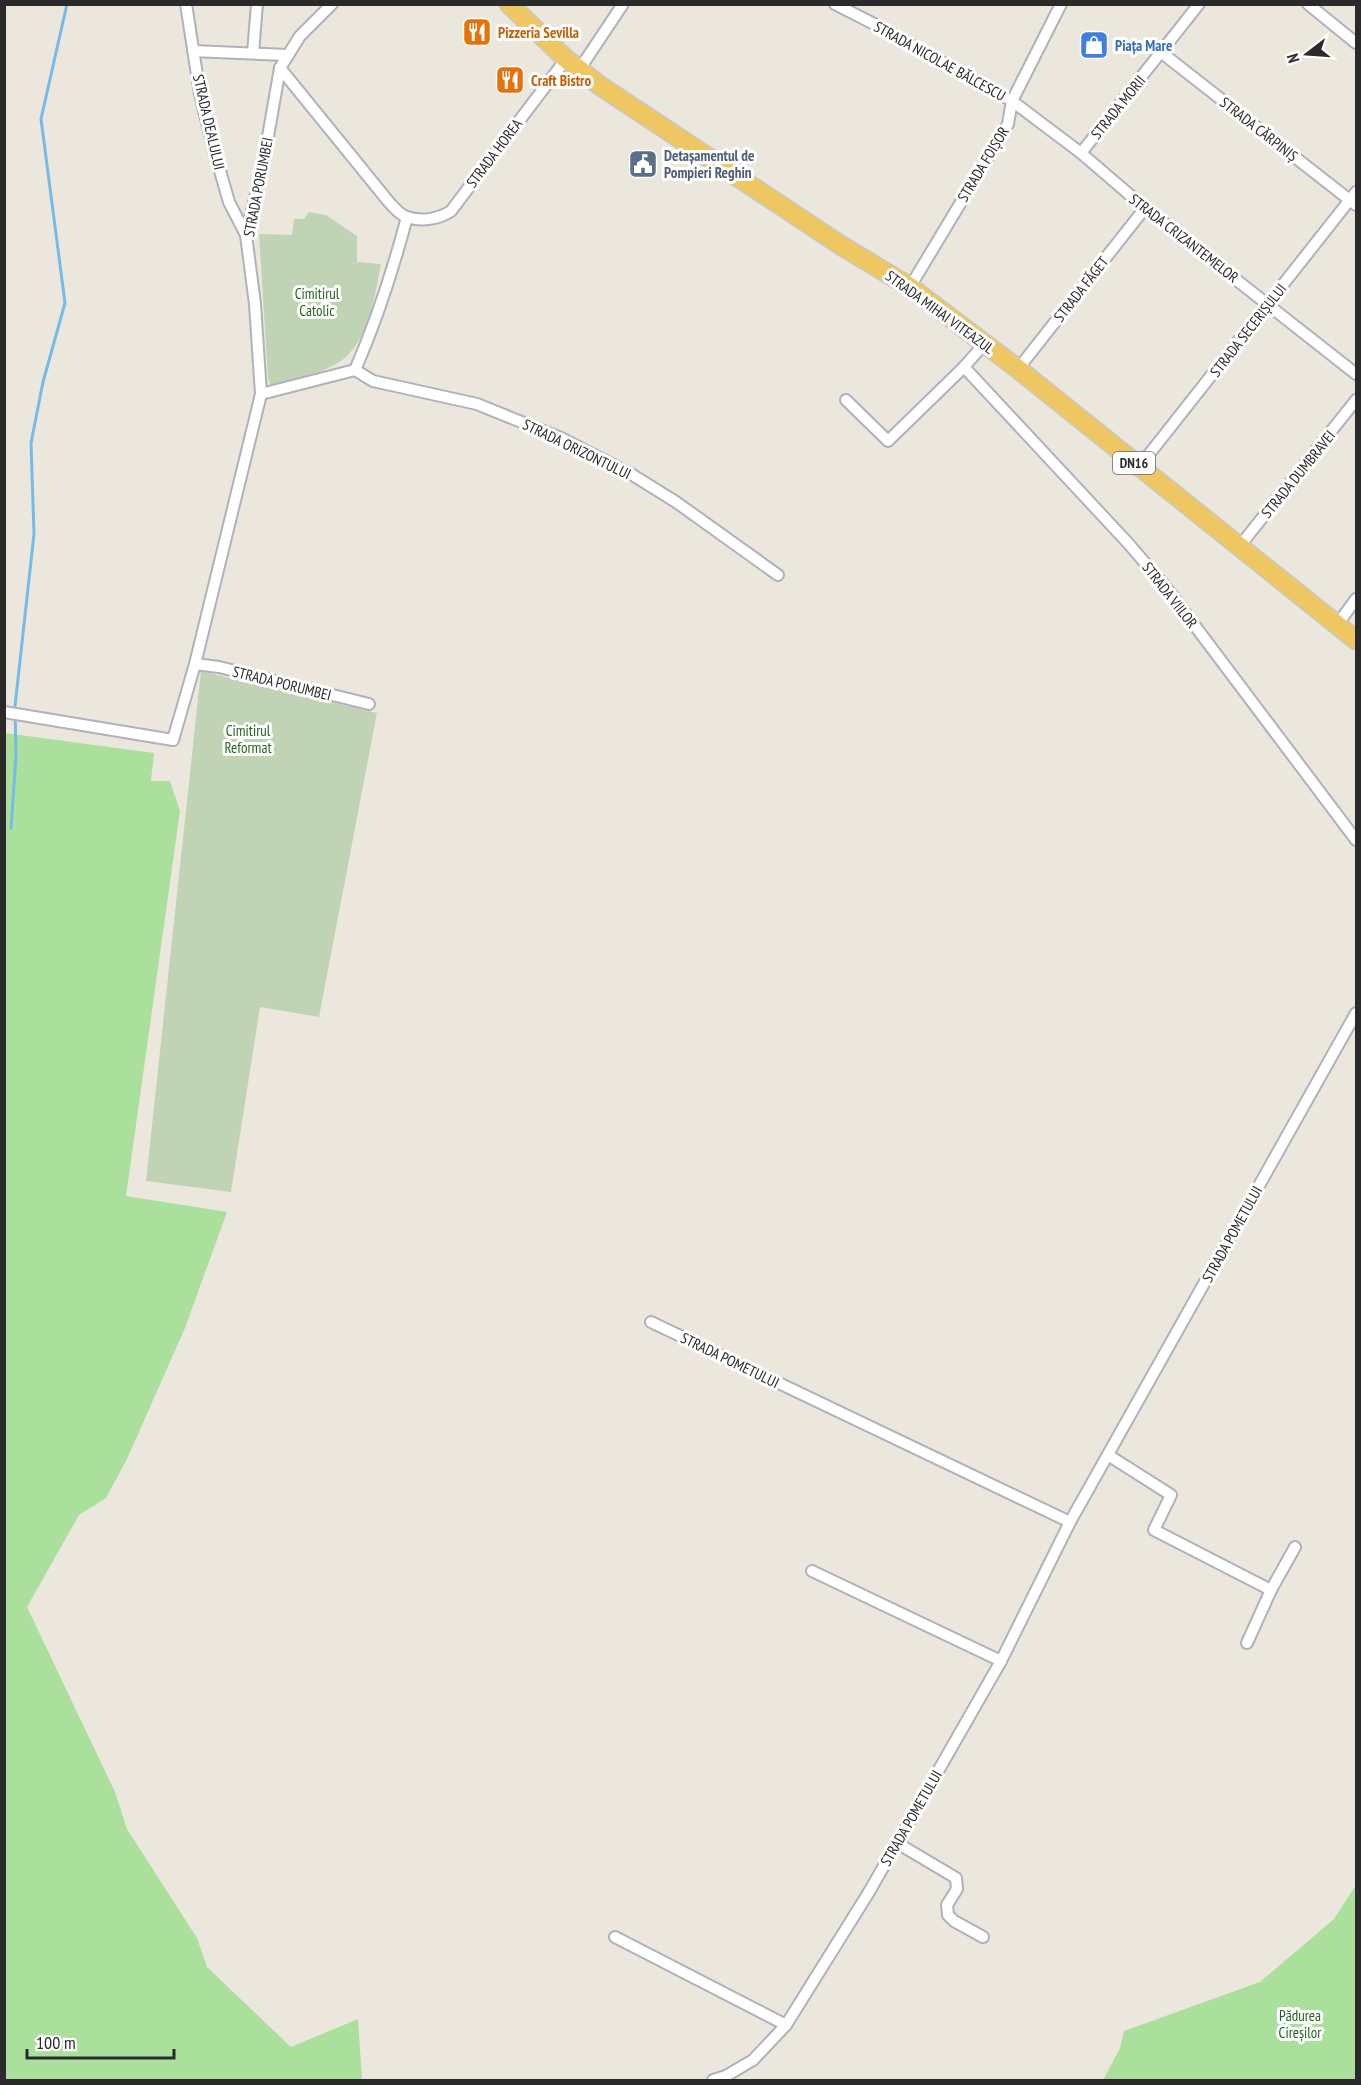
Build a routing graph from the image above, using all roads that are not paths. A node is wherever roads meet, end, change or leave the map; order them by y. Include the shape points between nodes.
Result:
1 (186, 4) edge
2 (257, 4) edge
3 (332, 4) edge
4 (509, 4) edge
5 (623, 4) edge
6 (835, 4) edge
7 (1061, 4) edge
8 (1199, 4) edge
9 (1308, 4) edge
10 (1356, 43) edge
11 (193, 51) junction
12 (253, 53) junction
13 (1162, 54) junction
14 (286, 55) junction
15 (572, 65) junction
16 (280, 69) junction
17 (1012, 101) junction
18 (1081, 153) junction
19 (1354, 199) edge
20 (1145, 208) junction
21 (407, 217) junction
22 (246, 235) junction
23 (910, 287) junction
24 (1268, 305) junction
25 (984, 344) junction
26 (964, 367) junction
27 (1018, 369) junction
28 (355, 370) junction
29 (1356, 374) edge
30 (261, 394) junction
31 (846, 400) dead end
32 (1356, 400) edge
33 (1139, 467) junction
34 (1239, 547) junction
35 (778, 575) dead end
36 (1356, 600) edge
37 (1337, 625) junction
38 (1356, 640) edge
39 (195, 664) junction
40 (369, 704) dead end
41 (5, 712) edge
42 (1356, 840) edge
43 (1356, 1013) edge
44 (651, 1322) dead end
45 (1108, 1455) junction
46 (1070, 1522) junction
47 (1295, 1546) dead end
48 (812, 1571) dead end
49 (1271, 1590) junction
50 (1247, 1643) dead end
51 (1001, 1661) junction
52 (897, 1843) junction
53 (615, 1937) dead end
54 (983, 1937) dead end
55 (786, 2025) junction
56 (713, 2080) edge

1 - 11 street, STRADA DEALULUI
2 - 12 street
3 - 14 street, STRADA PORUMBEI
4 - 15 highway, STRADA MIHAI VITEAZUL / DN16
5 - 15 street, STRADA HOREA
6 - 17 street, STRADA NICOLAE BĂLCESCU
7 - 17 street, STRADA FOIȘOR
8 - 13 street, STRADA MORII
9 - 10 street
11 - 12 street
11 - 22 street, STRADA DEALULUI via 229,202
12 - 14 street
13 - 18 street, STRADA MORII
13 - 19 street, STRADA CĂRPINIȘ
14 - 16 street, STRADA PORUMBEI
15 - 21 street, STRADA HOREA via 451,211 440,218
15 - 23 highway, STRADA MIHAI VITEAZUL / DN16 via 637,112
16 - 21 street via 388,201
16 - 22 street, STRADA PORUMBEI
17 - 18 street, STRADA CRIZANTEMELOR
17 - 23 street, STRADA FOIȘOR via 1008,124
18 - 20 street, STRADA CRIZANTEMELOR
19 - 24 street, STRADA SECERIȘULUI
20 - 24 street, STRADA CRIZANTEMELOR
20 - 27 street, STRADA FĂGET
21 - 28 street via 374,327
22 - 30 street, STRADA PORUMBEI
23 - 25 highway, STRADA MIHAI VITEAZUL / DN16
24 - 29 street, STRADA CRIZANTEMELOR
24 - 33 street, STRADA SECERIȘULUI
25 - 26 street
25 - 27 highway, STRADA MIHAI VITEAZUL / DN16
26 - 31 street via 888,441
26 - 42 street, STRADA VIILOR via 1165,586
27 - 33 highway, STRADA MIHAI VITEAZUL / DN16
28 - 30 street
28 - 35 street, STRADA ORIZONTULUI via 373,381 477,404 561,438 676,502
30 - 39 street, STRADA PORUMBEI
32 - 34 street, STRADA DUMBRAVEI
33 - 34 highway, STRADA MIHAI VITEAZUL / DN16
34 - 37 highway, STRADA MIHAI VITEAZUL / DN16
36 - 37 street
37 - 38 highway, STRADA MIHAI VITEAZUL / DN16
39 - 40 street, STRADA PORUMBEI
39 - 41 street, STRADA PORUMBEI via 173,740
43 - 45 street, STRADA POMETULUI
44 - 46 street, STRADA POMETULUI
45 - 46 street, STRADA POMETULUI
45 - 49 street via 1171,1495 1154,1530
46 - 51 street, STRADA POMETULUI
47 - 49 street
48 - 51 street
49 - 50 street
51 - 52 street, STRADA POMETULUI
52 - 54 street via 956,1878 957,1889 946,1910 948,1915
52 - 55 street, STRADA POMETULUI
53 - 55 street
55 - 56 street, STRADA POMETULUI via 753,2060

